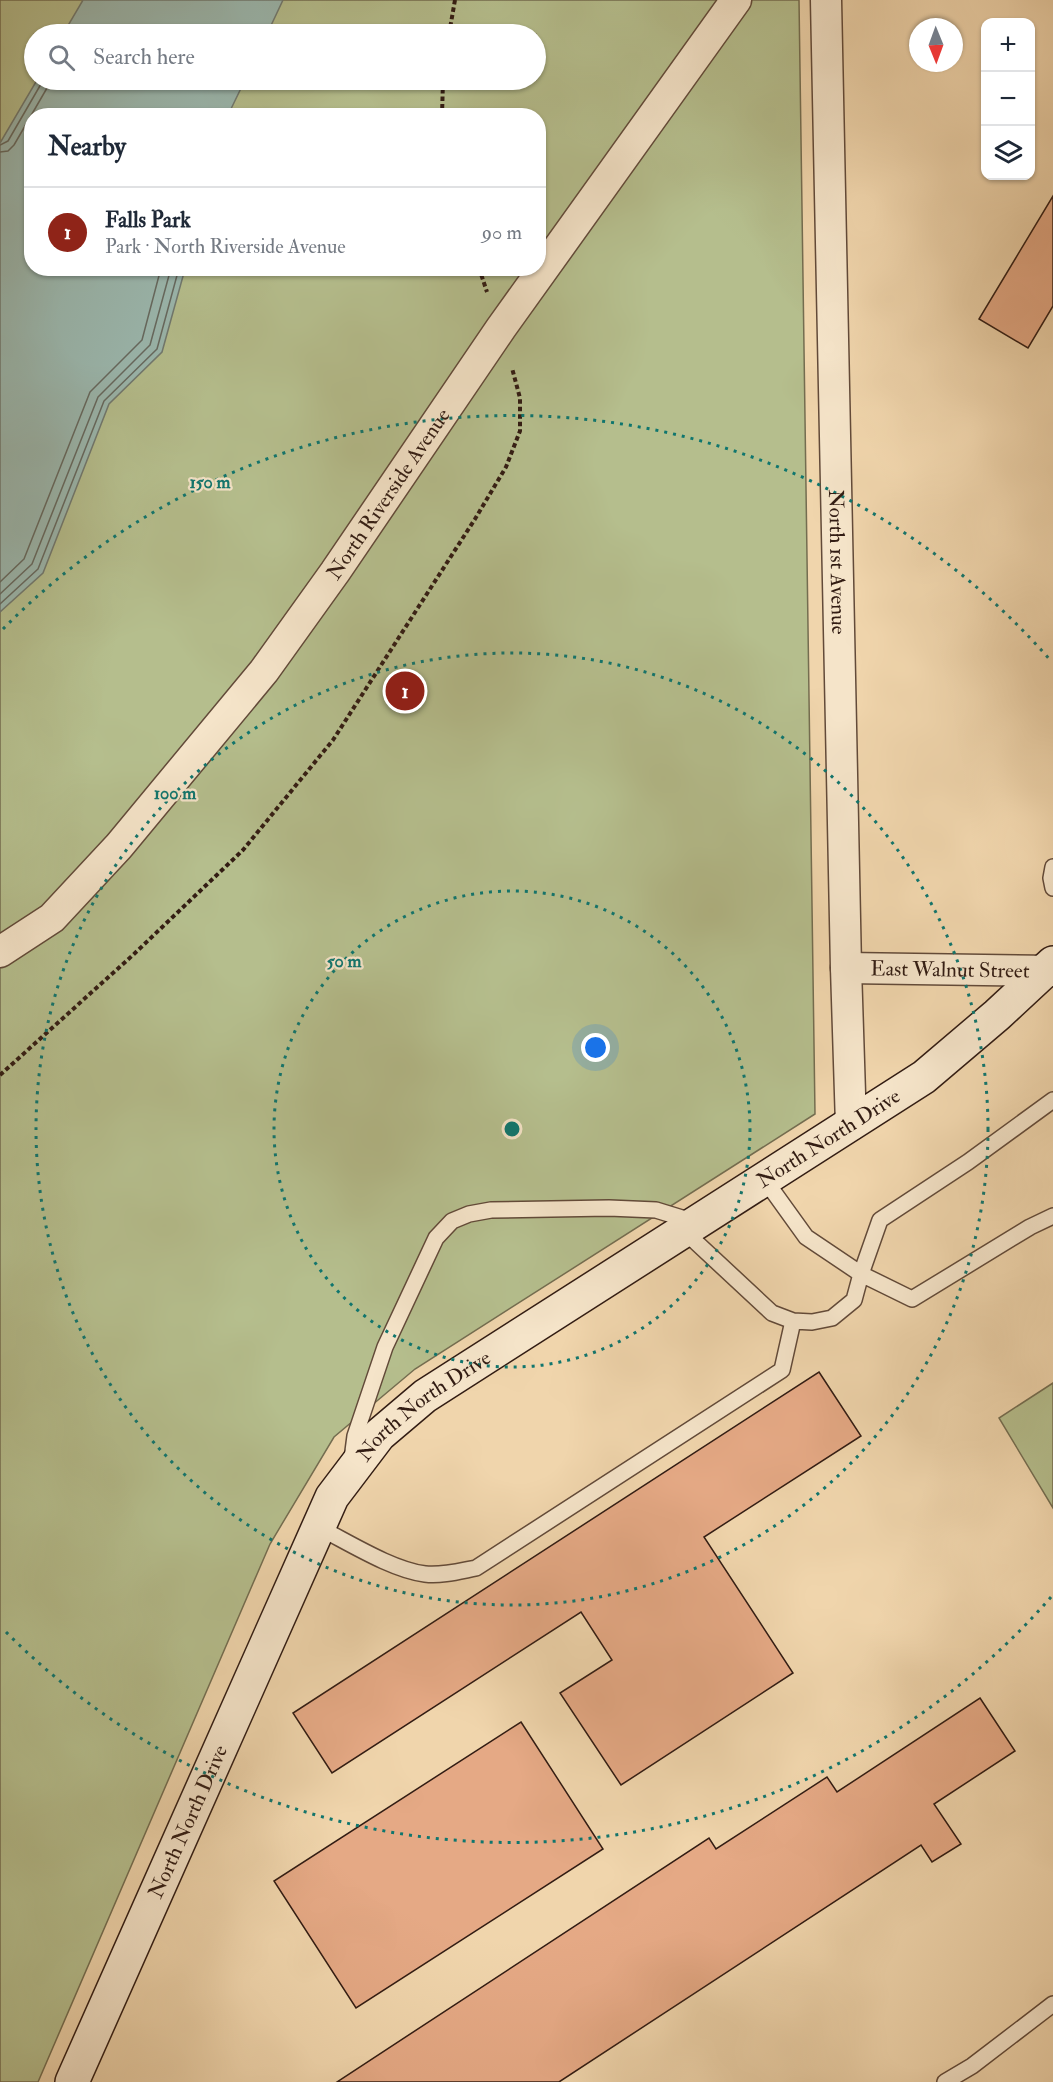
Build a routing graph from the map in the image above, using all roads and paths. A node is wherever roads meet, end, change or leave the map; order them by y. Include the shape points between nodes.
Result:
1 (455, 0) edge
2 (736, 0) edge
3 (826, 0) edge
4 (451, 24) edge
5 (443, 90) edge
6 (442, 108) edge
7 (546, 265) edge
8 (482, 276) edge
9 (538, 276) edge
10 (501, 328) junction
11 (1053, 867) edge
12 (1053, 888) edge
13 (0, 952) edge
14 (846, 968) junction
15 (1050, 968) edge
16 (0, 1075) edge
17 (1053, 1100) edge
18 (851, 1125) junction
19 (765, 1180) junction
20 (1053, 1216) edge
21 (691, 1227) junction
22 (861, 1274) junction
23 (793, 1321) junction
24 (350, 1472) junction
25 (318, 1527) junction
26 (1053, 2004) edge
27 (72, 2082) edge
28 (945, 2082) edge

1 - 4 path
2 - 7 street, North Riverside Avenue
3 - 14 street, North 1st Avenue
5 - 6 path
8 - 10 path
9 - 10 street, North Riverside Avenue
10 - 13 street, North Riverside Avenue via 264,671 119,846 60,910
10 - 16 path via 520,398 520,431 506,467 333,740 243,850
11 - 12 lane
14 - 15 street, East Walnut Street
14 - 18 street, North 1st Avenue
15 - 18 main road, North North Drive via 924,1077
17 - 22 lane via 880,1220
18 - 19 main road, North North Drive
19 - 21 main road, North North Drive
19 - 22 lane via 806,1237
20 - 22 lane via 912,1299
21 - 23 lane via 772,1313
21 - 24 main road, North North Drive via 425,1396 379,1435
21 - 24 lane via 656,1210 609,1208 491,1210 452,1221 436,1238 385,1347 355,1437
22 - 23 lane via 854,1300 832,1318
23 - 25 lane via 782,1370 476,1568 425,1574 388,1562
24 - 25 main road, North North Drive
25 - 27 main road, North North Drive
26 - 28 lane

